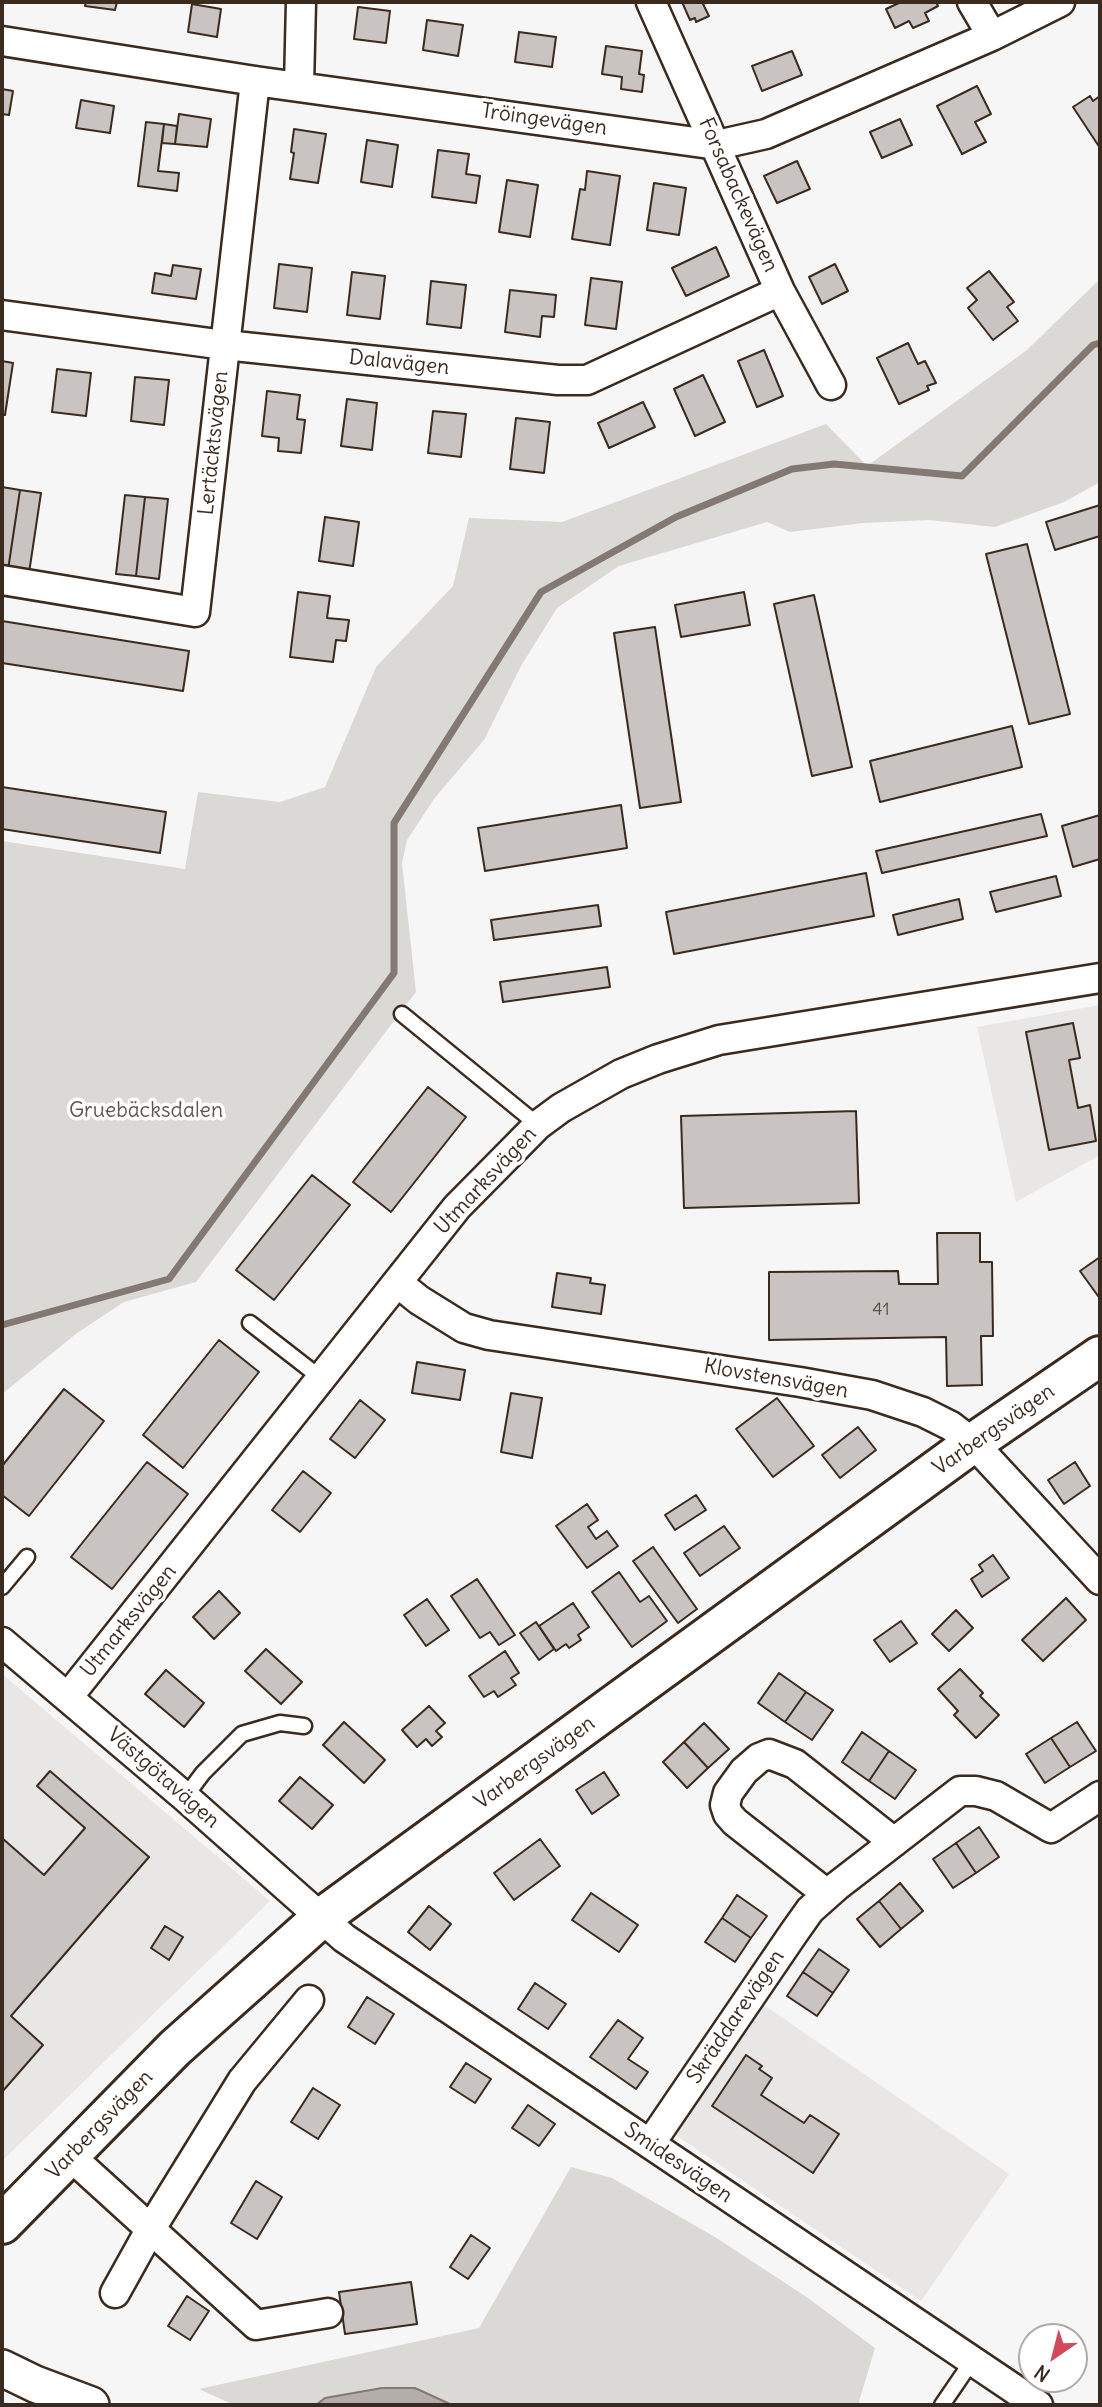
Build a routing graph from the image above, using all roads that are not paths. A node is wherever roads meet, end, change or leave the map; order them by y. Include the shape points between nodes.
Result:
1 (301, 2) edge
2 (651, 2) edge
3 (972, 2) edge
4 (1060, 2) edge
5 (992, 36) junction
6 (2, 41) edge
7 (255, 80) junction
8 (299, 86) junction
9 (716, 145) junction
10 (780, 291) junction
11 (2, 315) edge
12 (225, 345) junction
13 (831, 385) dead end
14 (2, 580) edge
15 (1100, 978) edge
16 (402, 1014) dead end
17 (538, 1125) junction
18 (398, 1283) junction
19 (250, 1323) dead end
20 (1100, 1356) edge
21 (322, 1379) junction
22 (973, 1443) junction
23 (27, 1557) dead end
24 (1100, 1580) edge
25 (2, 1587) edge
26 (2, 1642) edge
27 (68, 1697) junction
28 (304, 1726) dead end
29 (1100, 1796) edge
30 (185, 1797) junction
31 (894, 1842) junction
32 (827, 1894) junction
33 (321, 1918) junction
34 (309, 2000) dead end
35 (650, 2144) junction
36 (69, 2155) junction
37 (4, 2225) edge
38 (150, 2230) junction
39 (115, 2293) dead end
40 (328, 2314) dead end
41 (972, 2361) junction
42 (2, 2368) edge
43 (51, 2398) edge
44 (91, 2405) edge
45 (942, 2405) edge
46 (1038, 2405) edge

1 - 8 street
2 - 9 street, Forsabackevägen
3 - 5 street
4 - 5 street, Tröingevägen
5 - 9 street, Tröingevägen via 766,134
6 - 7 street, Tröingevägen
7 - 8 street, Tröingevägen
7 - 12 street, Lertäcktsvägen
8 - 9 street, Tröingevägen
9 - 10 street, Forsabackevägen
10 - 12 street, Dalavägen via 587,380
10 - 13 street, Forsabackevägen
11 - 12 street, Dalavägen
12 - 14 street, Lertäcktsvägen via 195,612
15 - 17 street, Utmarksvägen via 719,1041 621,1074
16 - 17 lane
17 - 18 street, Utmarksvägen via 457,1207
18 - 21 street, Utmarksvägen
18 - 22 street, Klovstensvägen via 464,1328 489,1335 872,1395 923,1412
19 - 21 lane
20 - 22 main road, Varbergsvägen
21 - 27 street, Utmarksvägen
22 - 24 street, Klovstensvägen
22 - 33 main road, Varbergsvägen
23 - 25 lane
26 - 27 street, Västgötavägen
27 - 30 street, Västgötavägen
28 - 30 lane via 280,1723 242,1734
29 - 31 street, Skräddarevägen via 1051,1828 996,1796 960,1791
30 - 33 street, Västgötavägen
31 - 32 street, Skräddarevägen
31 - 32 street via 795,1764 769,1754 759,1758 727,1793 728,1814
32 - 35 street, Skräddarevägen via 793,1934
33 - 35 street, Smidesvägen
33 - 36 main road, Varbergsvägen via 175,2048
34 - 38 street via 242,2081
35 - 41 street, Smidesvägen
36 - 37 main road, Varbergsvägen
36 - 38 street
38 - 39 street
38 - 40 street via 256,2325
41 - 45 lane
41 - 46 street, Smidesvägen
42 - 43 street
43 - 44 street

